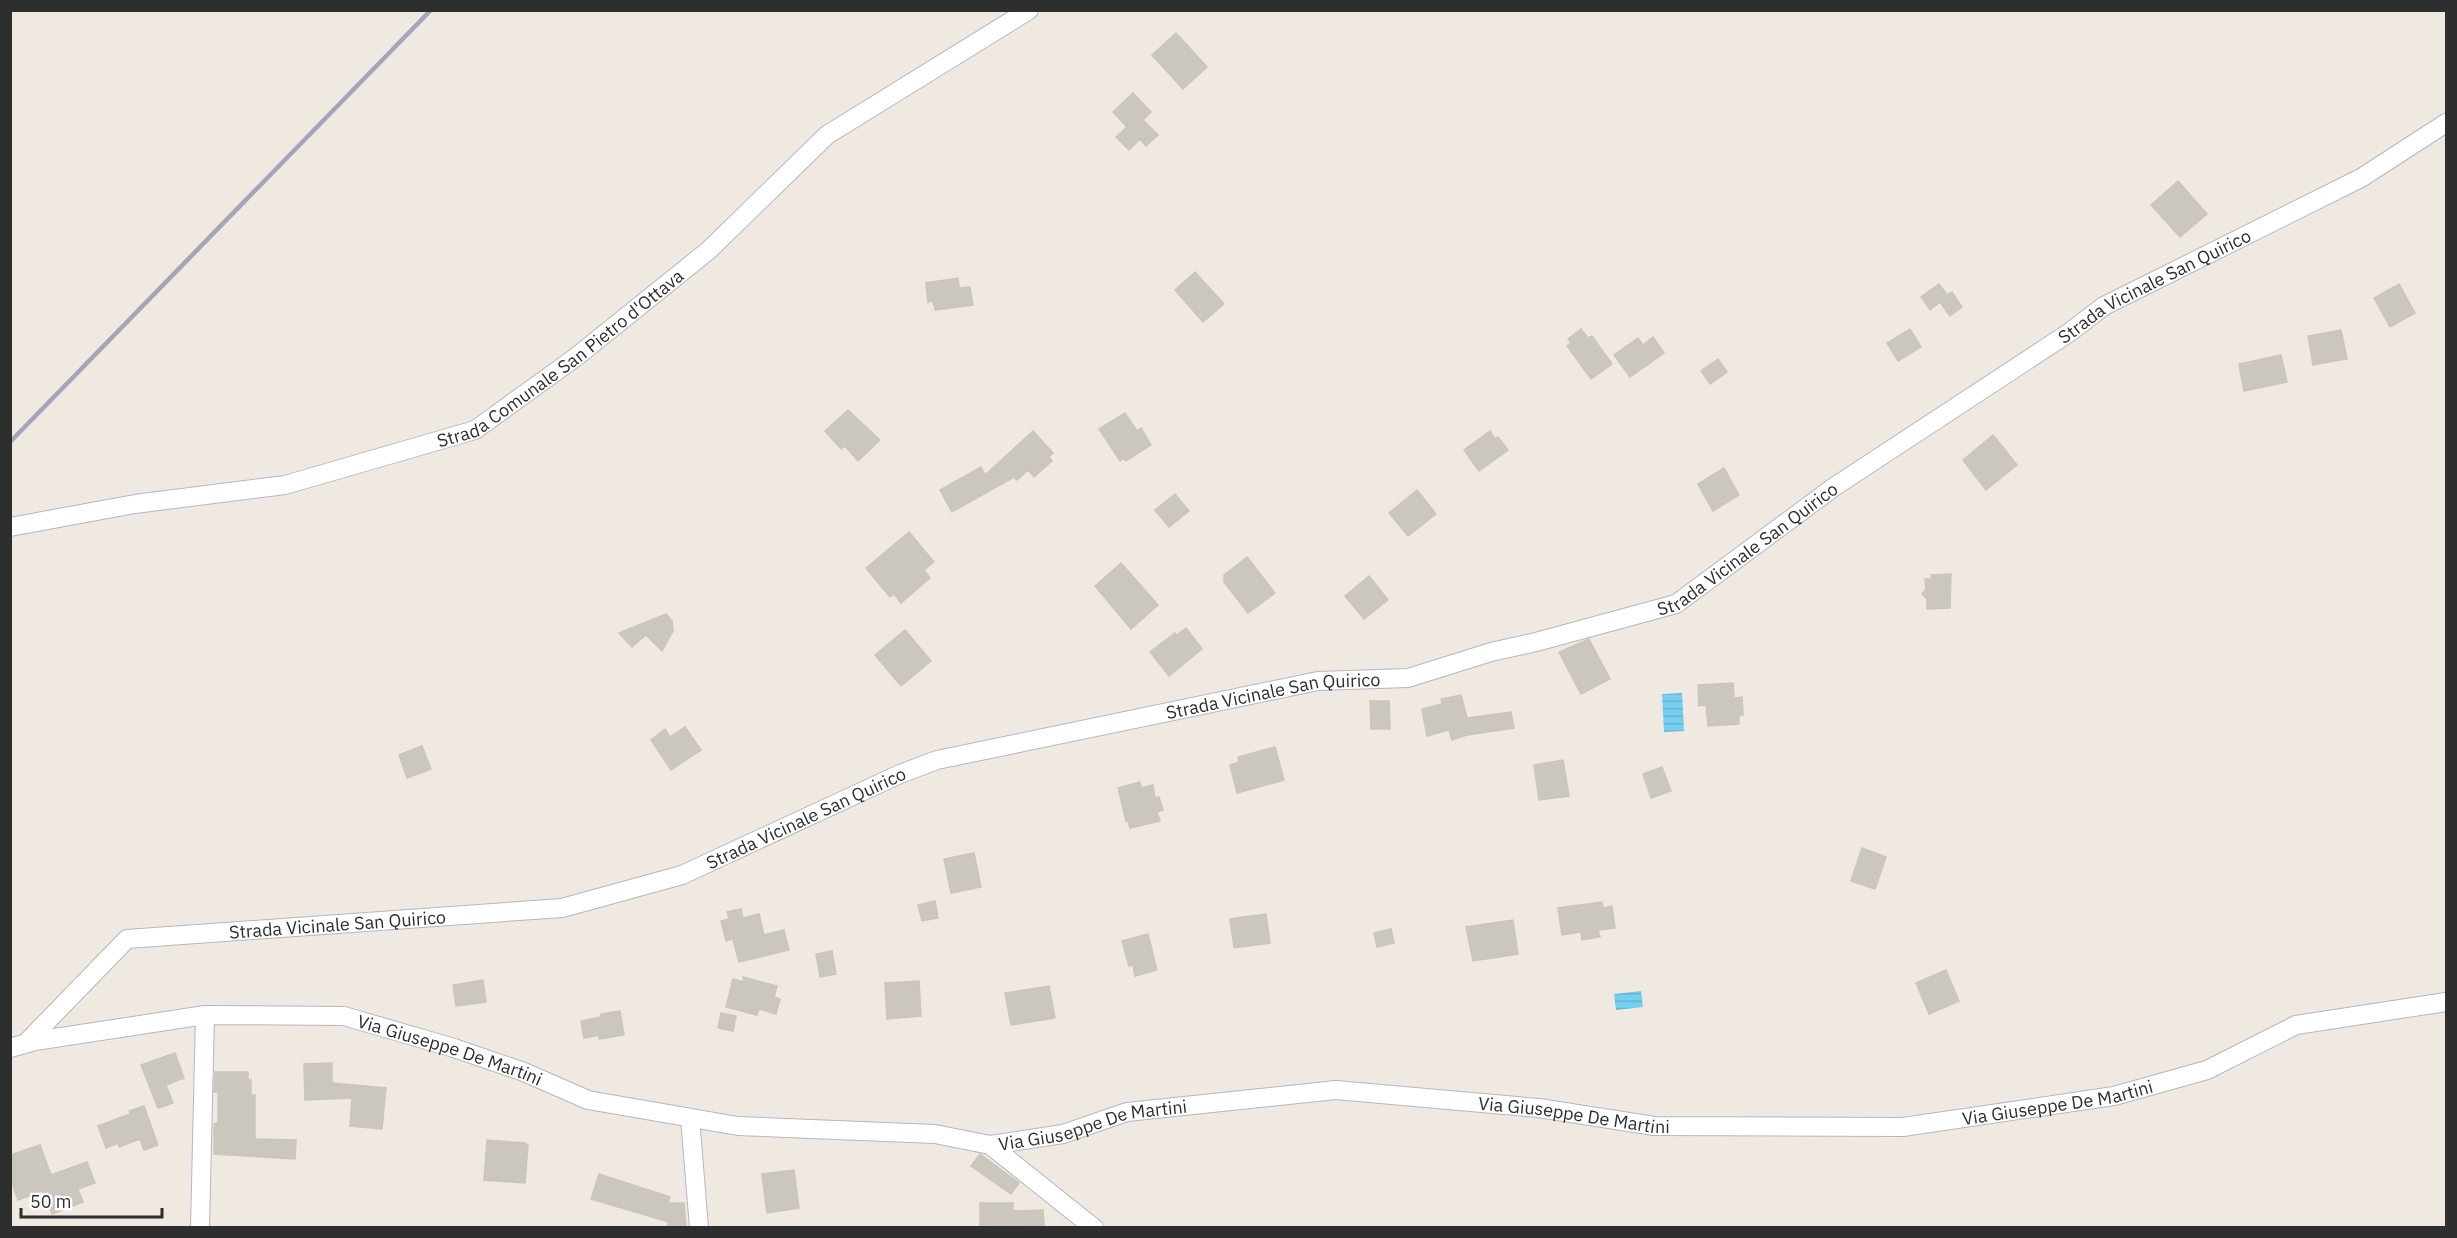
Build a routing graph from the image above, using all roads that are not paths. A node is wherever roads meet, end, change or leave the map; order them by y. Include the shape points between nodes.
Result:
1 (1029, 10) edge
2 (2446, 123) edge
3 (10, 527) edge
4 (2446, 1002) edge
5 (205, 1015) junction
6 (18, 1045) edge
7 (690, 1118) junction
8 (990, 1145) junction
9 (200, 1227) edge
10 (699, 1227) edge
11 (1094, 1227) edge

1 - 3 street, Strada Comunale San Pietro d'Ottava via 827,135 709,250 576,357 475,430 285,485 135,504
2 - 6 street, Strada Vicinale San Quirico via 2361,178 2103,306 2070,332 1834,487 1676,604 1408,678 1318,681 937,760 682,875 562,908 127,939
4 - 8 street, Via Giuseppe De Martini via 2296,1025 2207,1070 2114,1096 1903,1127 1654,1126 1539,1108 1336,1090 1127,1112 1063,1134
5 - 6 street, Via Giuseppe De Martini
5 - 7 street, Via Giuseppe De Martini via 344,1016 514,1068 588,1100
5 - 9 street
7 - 8 street, Via Giuseppe De Martini via 738,1126 935,1134
7 - 10 street
8 - 11 street

